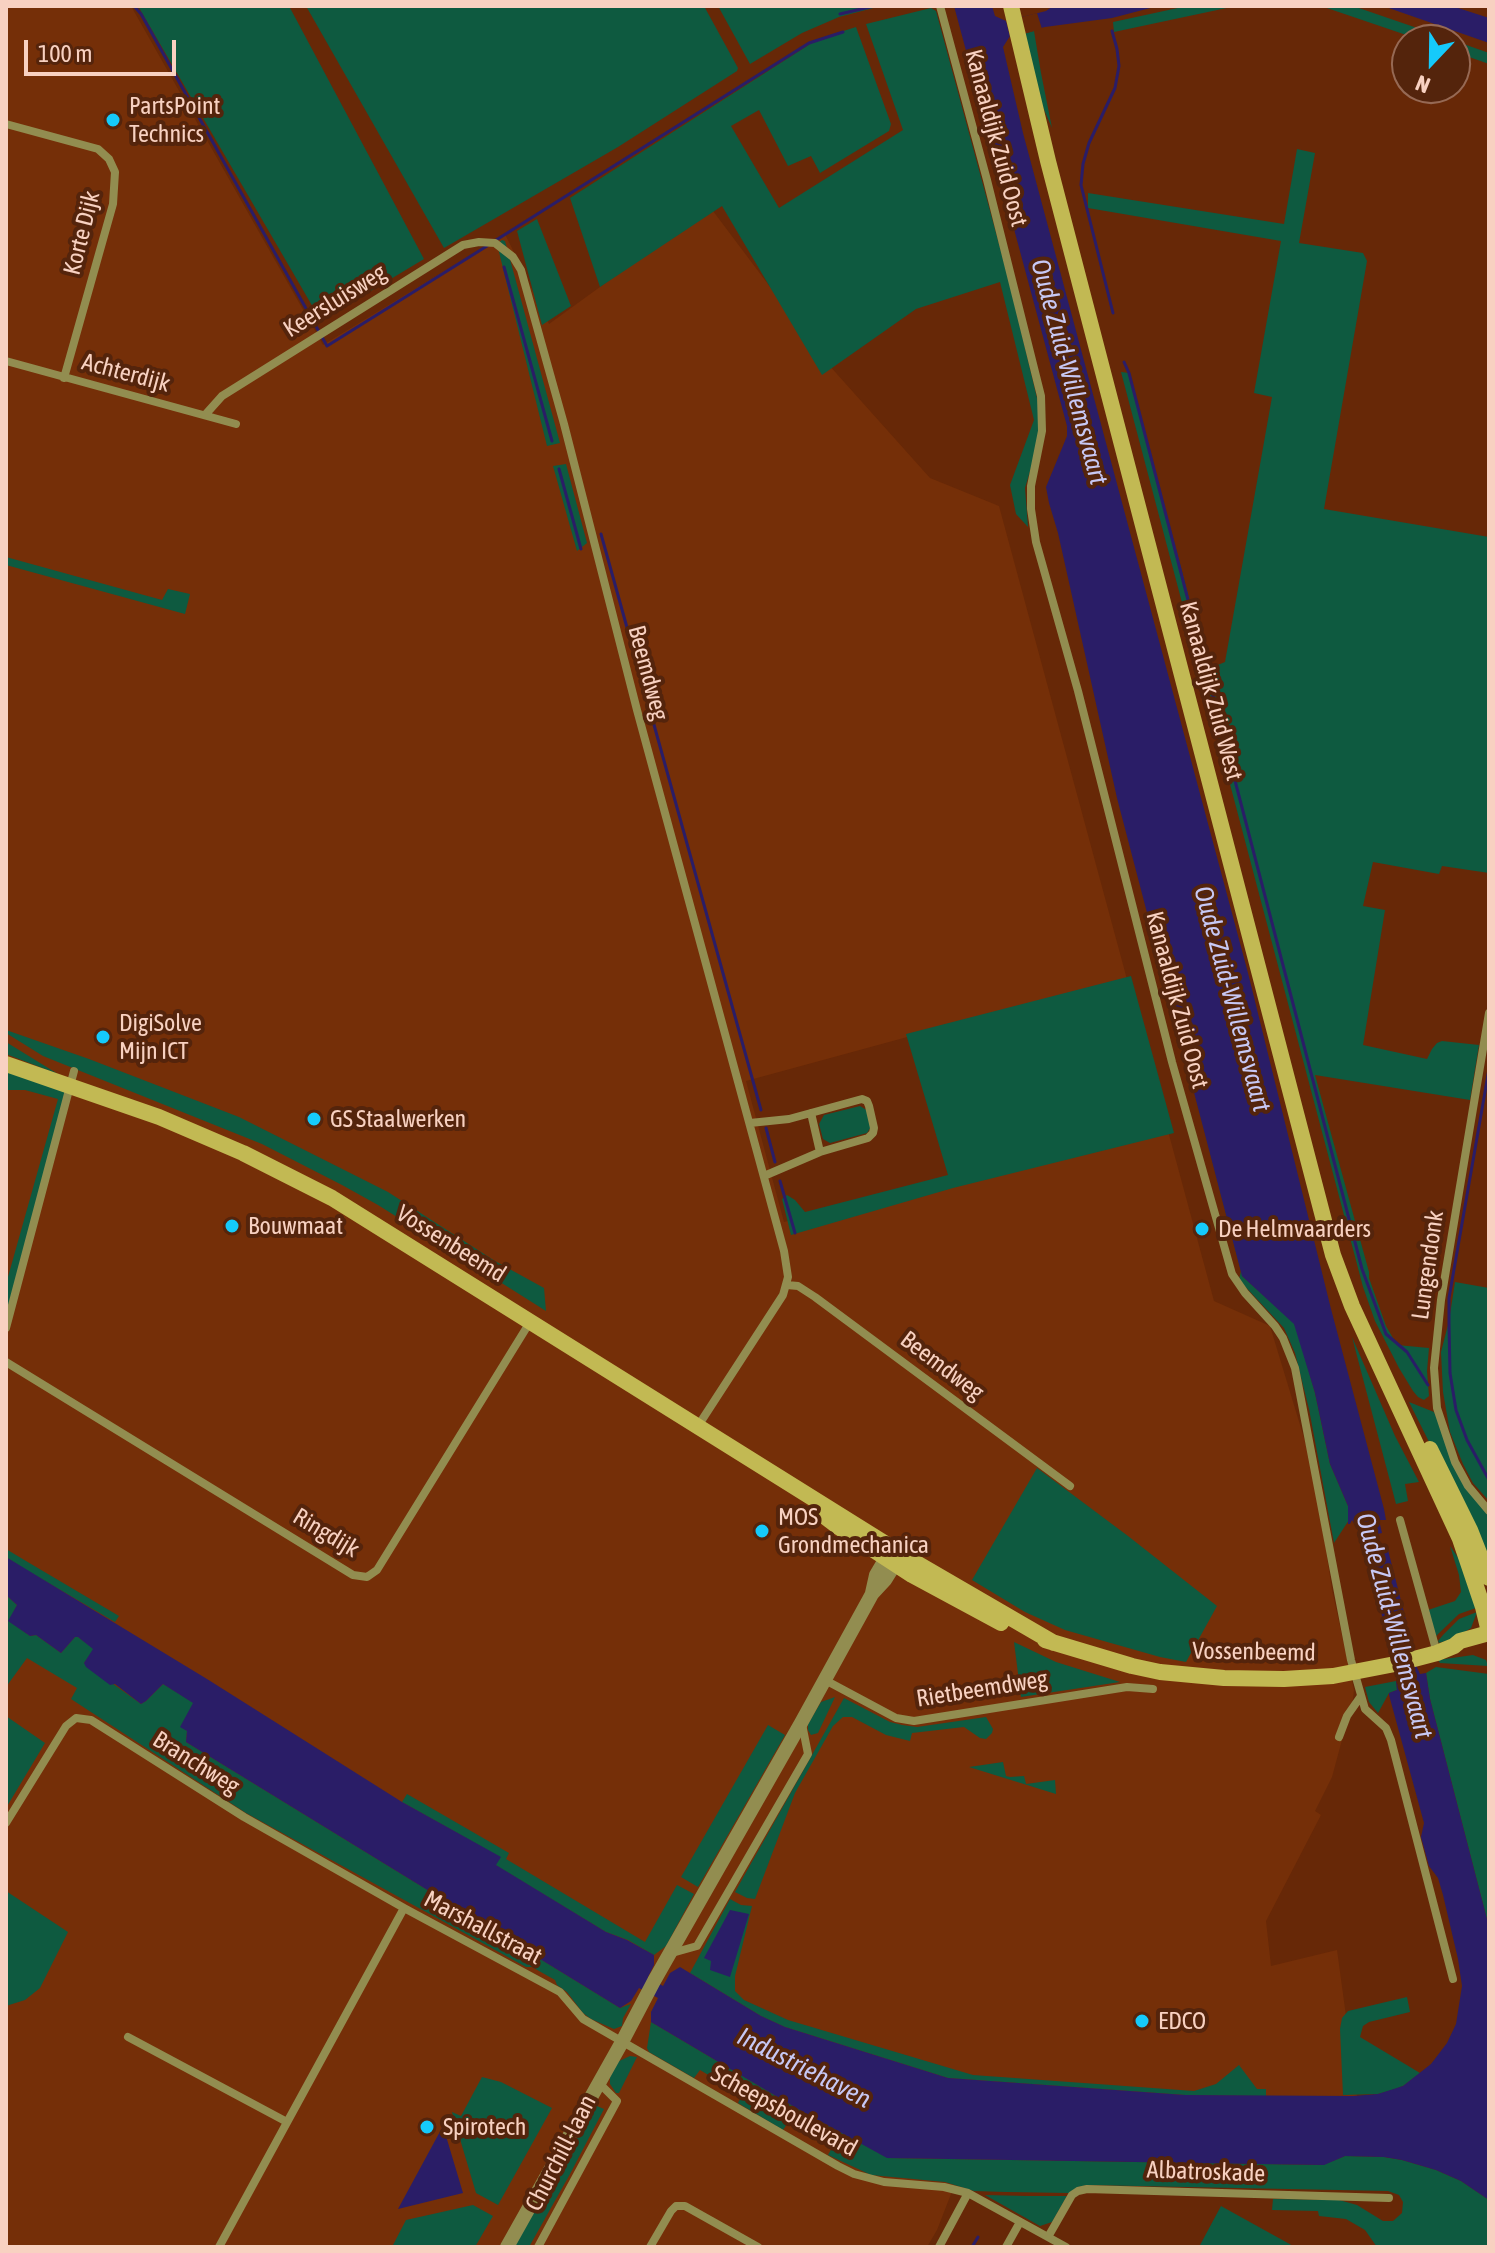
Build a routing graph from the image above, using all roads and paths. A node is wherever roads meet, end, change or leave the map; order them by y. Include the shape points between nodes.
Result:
1 (940, 6) edge
2 (1014, 20) edge
3 (6, 124) edge
4 (495, 243) joint
5 (6, 361) edge
6 (64, 378) junction
7 (205, 415) junction
8 (236, 424) dead end
9 (1489, 1013) edge
10 (6, 1064) edge
11 (72, 1078) junction
12 (811, 1113) junction
13 (750, 1123) junction
14 (820, 1152) junction
15 (764, 1176) junction
16 (787, 1285) junction
17 (530, 1322) junction
18 (6, 1328) edge
19 (6, 1362) edge
20 (1382, 1368) junction
21 (698, 1427) junction
22 (1070, 1486) dead end
23 (1489, 1511) edge
24 (1400, 1520) dead end
25 (893, 1557) junction
26 (1489, 1578) edge
27 (1489, 1632) edge
28 (1489, 1643) edge
29 (1454, 1646) junction
30 (1437, 1653) junction
31 (1355, 1672) junction
32 (825, 1680) junction
33 (1153, 1689) dead end
34 (1361, 1696) junction
35 (801, 1723) junction
36 (1339, 1737) dead end
37 (6, 1823) edge
38 (710, 1883) junction
39 (727, 1893) junction
40 (404, 1908) junction
41 (670, 1954) junction
42 (1453, 1979) dead end
43 (128, 2037) dead end
44 (622, 2042) junction
45 (598, 2082) junction
46 (287, 2122) junction
47 (968, 2193) junction
48 (1389, 2198) dead end
49 (1020, 2222) junction
50 (1048, 2237) junction
51 (219, 2247) edge
52 (507, 2247) edge
53 (538, 2247) edge
54 (650, 2247) edge
55 (758, 2247) edge
56 (939, 2247) edge
57 (1006, 2247) edge
58 (1066, 2247) edge

1 - 31 street, Kanaaldijk Zuid Oost via 1041,396 1042,431 1031,486 1036,542 1232,1274 1275,1326 1295,1368
2 - 20 main road, Kanaaldijk Zuid West via 1328,1236 1352,1306
3 - 6 street, Korte Dijk via 98,149 115,172 113,204
4 - 7 street, Keersluisweg via 463,245 222,396
4 - 13 street, Beemdweg via 521,270
5 - 6 street, Achterdijk
6 - 7 street, Achterdijk
7 - 8 street, Achterdijk
9 - 23 street, Lungendonk via 1434,1368 1437,1408 1455,1462
10 - 11 main road, Vossenbeemd
11 - 17 main road, Vossenbeemd via 332,1198
11 - 18 street
12 - 13 street
12 - 14 street
12 - 14 street via 862,1099 869,1106 874,1128 868,1138
13 - 15 street, Beemdweg
14 - 15 street
15 - 16 street, Beemdweg via 784,1251
16 - 21 street
16 - 22 street, Beemdweg via 815,1297
17 - 19 street, Ringdijk via 377,1570 367,1577 353,1575
17 - 21 main road, Vossenbeemd
20 - 26 main road, Kanaaldijk Zuid West via 1423,1436
20 - 27 main road, Kanaaldijk Zuid West via 1460,1539
21 - 25 main road, Vossenbeemd
24 - 30 street
25 - 31 main road, Vossenbeemd via 982,1614 1032,1636 1132,1666 1188,1676 1284,1679
25 - 32 street, Churchill-laan via 876,1575 872,1594
27 - 29 main road, Vossenbeemd
28 - 29 main road, Vossenbeemd
29 - 30 main road, Vossenbeemd
30 - 31 main road, Vossenbeemd
31 - 34 street, Kanaaldijk Zuid Oost
32 - 33 street, Rietbeemdweg via 896,1718 914,1721 1127,1687
32 - 35 street, Churchill-laan
34 - 36 street
34 - 42 street, Kanaaldijk Zuid Oost via 1365,1709 1391,1740
35 - 38 street, Churchill-laan
35 - 39 street via 808,1754
37 - 40 street, Branchweg via 66,1726 76,1718 91,1720 244,1817
38 - 39 street
38 - 41 street, Churchill-laan
39 - 41 street via 697,1946
40 - 44 street, Marshallstraat via 560,1992 583,2019
40 - 46 street, Marshallstraat
41 - 44 street, Churchill-laan
43 - 46 street
44 - 45 street, Churchill-laan
44 - 47 street, Scheepsboulevard via 854,2174
45 - 52 street, Churchill-laan
45 - 53 street, Churchill-laan via 617,2101
46 - 51 street, Marshallstraat
47 - 49 street, Scheepsboulevard
47 - 56 street
48 - 50 street, Albatroskade via 1087,2189 1072,2195
49 - 50 street, Scheepsboulevard
49 - 57 street
50 - 58 street, Scheepsboulevard
54 - 55 street via 676,2206 685,2206

